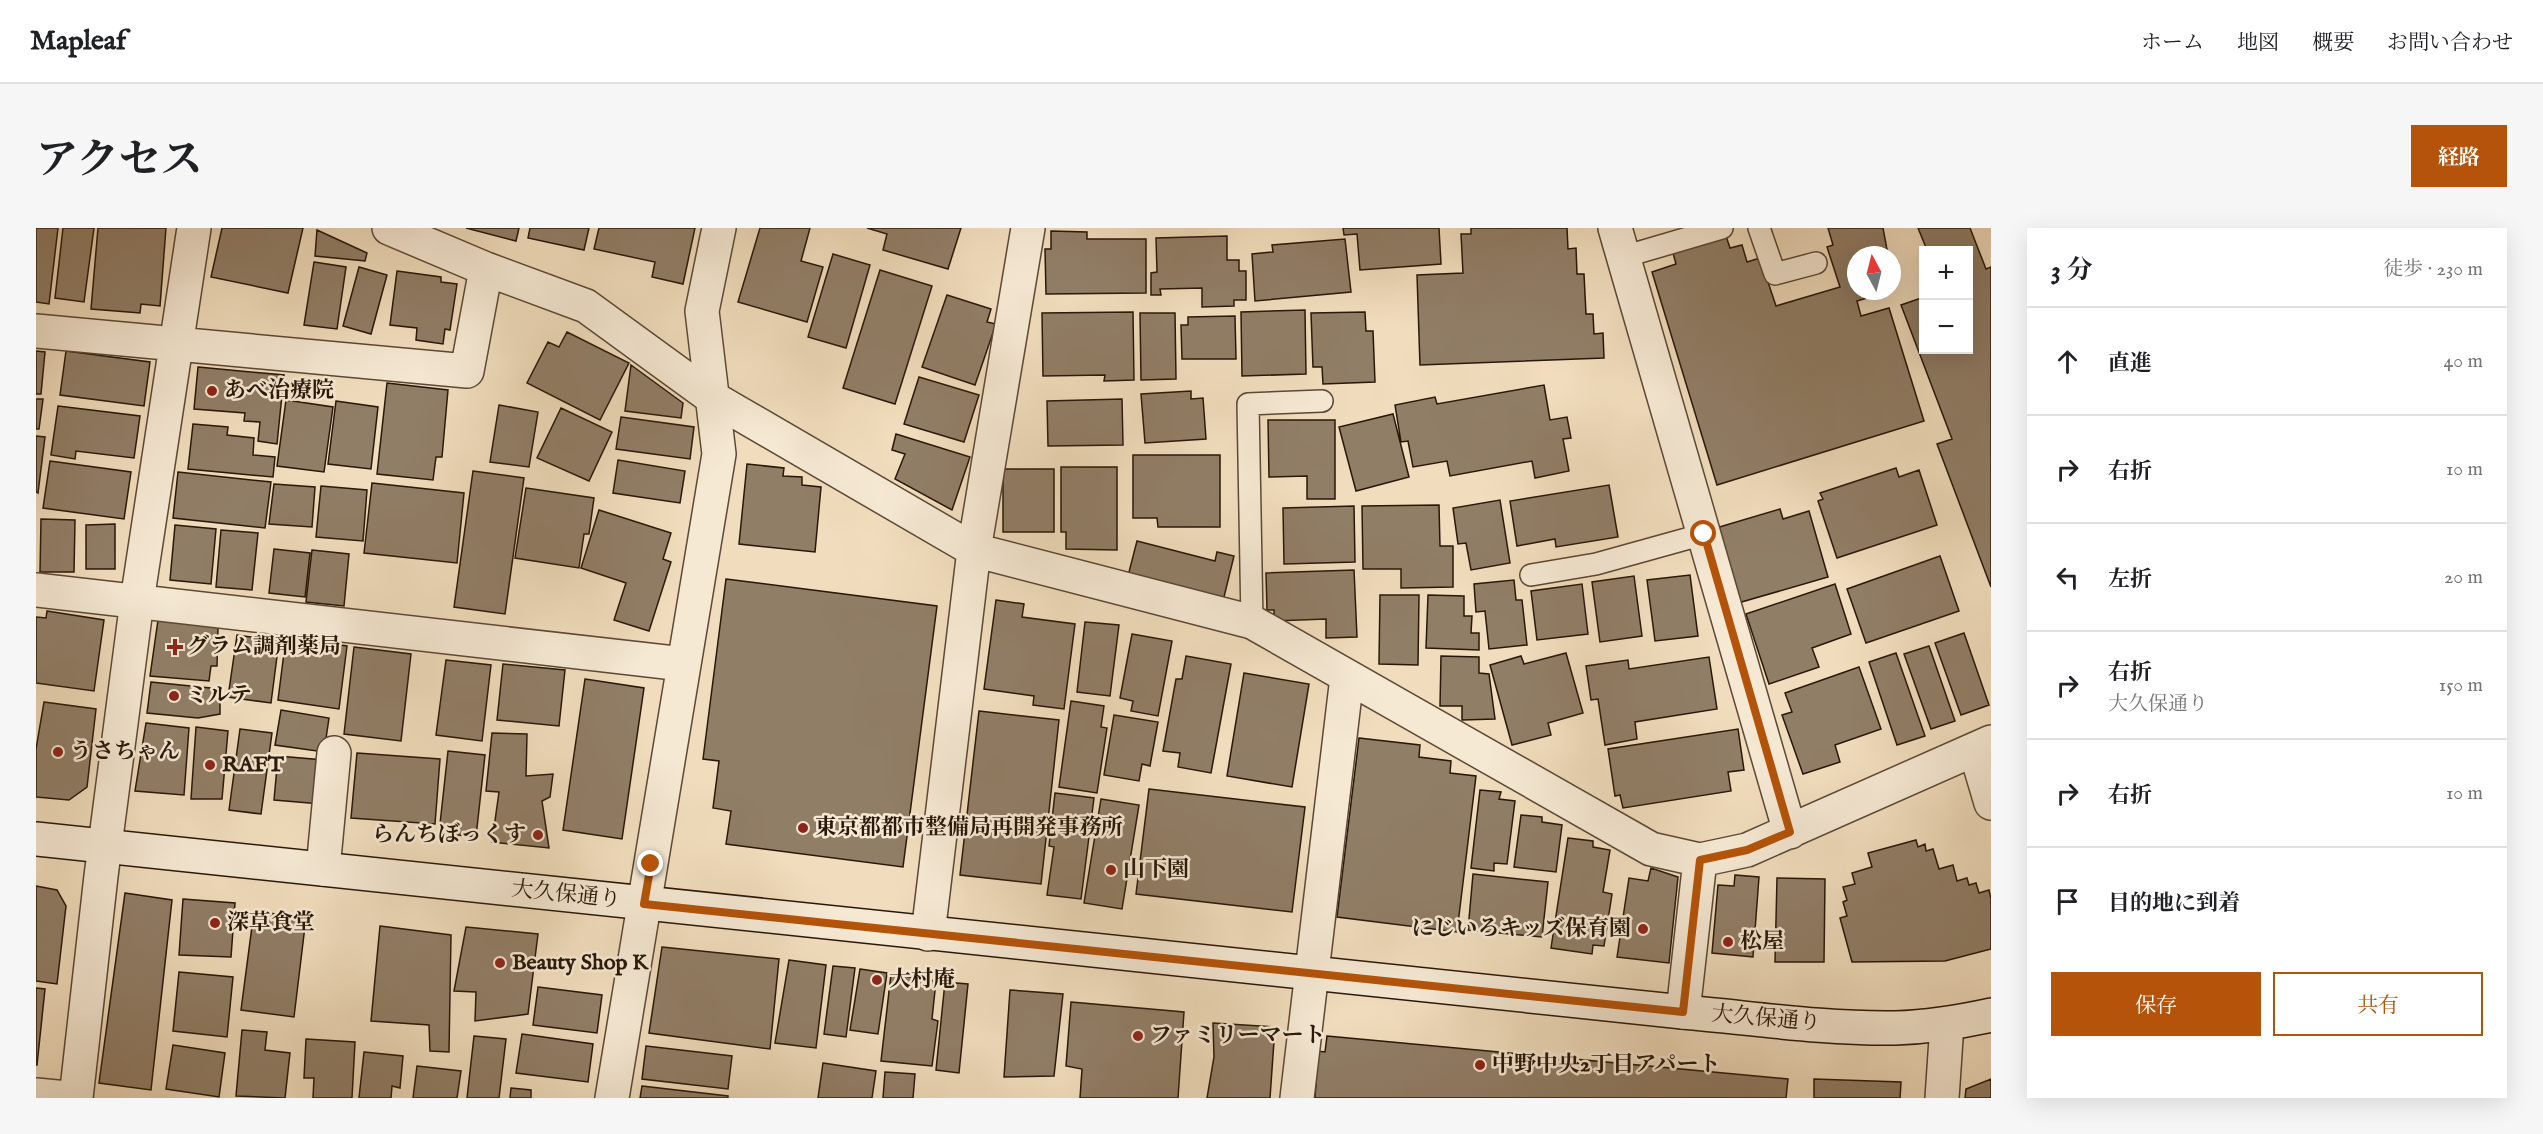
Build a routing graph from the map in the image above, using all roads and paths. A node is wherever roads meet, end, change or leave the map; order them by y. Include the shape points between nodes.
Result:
1 (194, 228) edge
2 (389, 228) edge
3 (718, 228) edge
4 (1028, 228) edge
5 (1722, 228) edge
6 (1759, 228) edge
7 (1619, 242) edge
8 (1816, 262) dead end
9 (486, 269) junction
10 (36, 331) edge
11 (178, 345) junction
12 (711, 397) junction
13 (1322, 401) dead end
14 (1704, 534) junction
15 (974, 550) junction
16 (1531, 575) dead end
17 (36, 590) edge
18 (137, 601) junction
19 (1252, 622) junction
20 (683, 664) junction
21 (1347, 677) junction
22 (1983, 746) edge
23 (334, 753) dead end
24 (1991, 802) edge
25 (1790, 832) junction
26 (36, 839) edge
27 (105, 846) junction
28 (1700, 860) junction
29 (323, 869) junction
30 (644, 904) junction
31 (928, 934) junction
32 (1311, 972) junction
33 (1683, 1012) junction
34 (1991, 1015) edge
35 (1947, 1024) junction
36 (36, 1095) edge
37 (68, 1098) edge
38 (76, 1098) edge
39 (612, 1098) edge
40 (1297, 1098) edge
41 (1942, 1098) edge

1 - 11 street
2 - 9 street
3 - 12 street via 702,311
4 - 15 street
5 - 7 lane
6 - 8 lane via 1776,274
7 - 14 street
9 - 11 street via 467,371
9 - 12 street via 586,306
10 - 11 street
11 - 18 street
12 - 15 street
12 - 20 street via 719,454
13 - 19 lane via 1248,404
14 - 16 lane via 1596,564
14 - 25 street
15 - 19 street
15 - 31 street
17 - 18 street
18 - 20 street
18 - 27 street
19 - 21 street
20 - 30 street
21 - 28 street via 1651,849
21 - 32 street
22 - 24 street
22 - 25 street
23 - 29 street
25 - 28 street via 1747,850
26 - 27 street, 大久保通り
27 - 29 street, 大久保通り
27 - 38 street
28 - 33 street
29 - 30 street, 大久保通り
30 - 31 street, 大久保通り
30 - 39 street
31 - 32 street, 大久保通り
32 - 33 street, 大久保通り
32 - 40 street
33 - 35 street, 大久保通り via 1841,1026
34 - 35 street, 大久保通り
35 - 41 street
36 - 37 street

